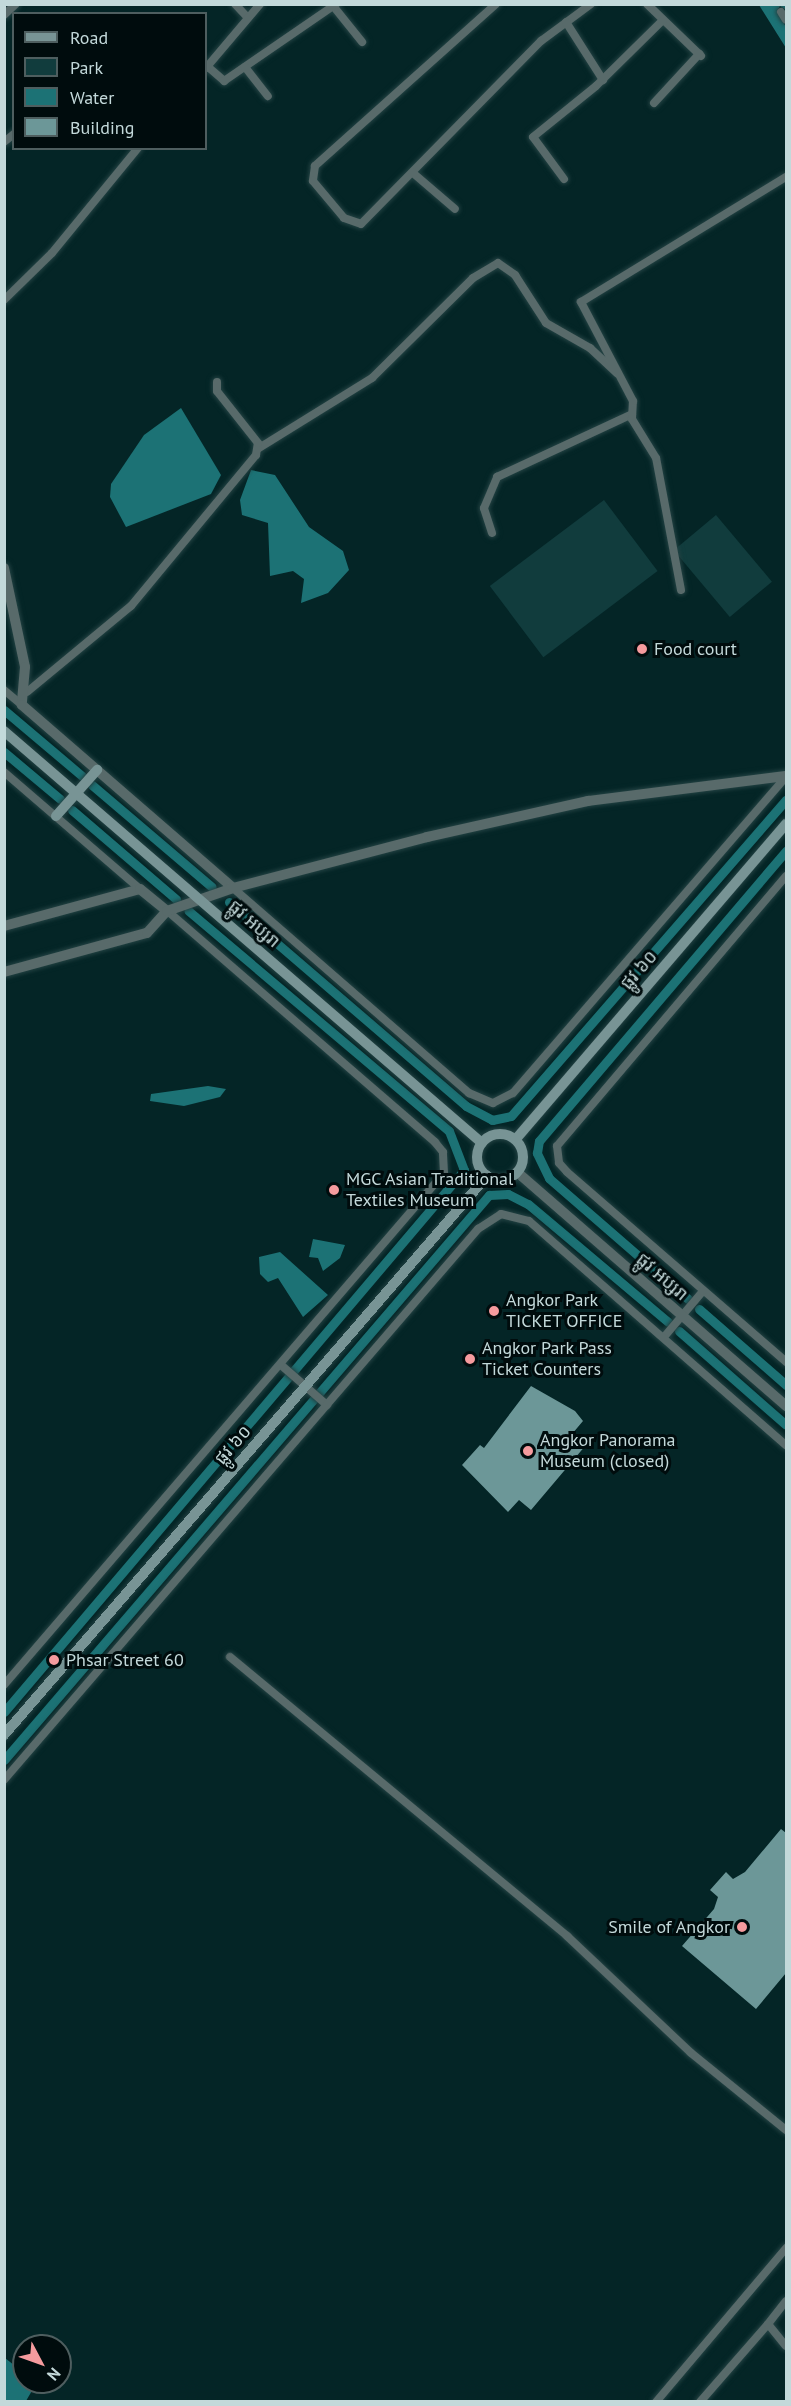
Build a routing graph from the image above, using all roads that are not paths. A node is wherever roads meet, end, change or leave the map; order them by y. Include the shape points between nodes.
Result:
1 (16, 4) edge
2 (235, 4) edge
3 (260, 4) edge
4 (496, 4) edge
5 (591, 4) edge
6 (647, 4) edge
7 (335, 6) edge
8 (781, 12) dead end
9 (4, 15) edge
10 (248, 18) junction
11 (663, 20) junction
12 (786, 20) edge
13 (566, 22) junction
14 (362, 42) dead end
15 (207, 66) edge
16 (245, 67) junction
17 (207, 68) edge
18 (603, 80) junction
19 (268, 96) dead end
20 (654, 103) dead end
21 (136, 150) edge
22 (413, 173) junction
23 (786, 177) edge
24 (564, 178) dead end
25 (455, 210) dead end
26 (4, 300) edge
27 (618, 374) junction
28 (218, 382) dead end
29 (632, 414) junction
30 (259, 448) junction
31 (492, 533) dead end
32 (4, 568) edge
33 (681, 590) dead end
34 (4, 690) edge
35 (27, 692) junction
36 (22, 705) junction
37 (4, 731) edge
38 (97, 770) junction
39 (4, 772) edge
40 (786, 777) edge
41 (76, 793) junction
42 (56, 816) junction
43 (786, 824) edge
44 (786, 876) edge
45 (233, 888) junction
46 (140, 889) junction
47 (199, 899) junction
48 (167, 911) junction
49 (4, 926) edge
50 (4, 972) edge
51 (516, 1139) junction
52 (482, 1143) junction
53 (518, 1173) junction
54 (487, 1176) junction
55 (703, 1291) junction
56 (682, 1316) junction
57 (664, 1337) junction
58 (786, 1362) edge
59 (283, 1367) junction
60 (306, 1386) junction
61 (325, 1403) junction
62 (786, 1406) edge
63 (786, 1445) edge
64 (230, 1658) dead end
65 (4, 1685) edge
66 (4, 1735) edge
67 (4, 1780) edge
68 (786, 2130) edge
69 (786, 2248) edge
70 (786, 2301) edge
71 (768, 2324) junction
72 (786, 2346) edge
73 (656, 2402) edge
74 (700, 2402) edge

1 - 9 street
2 - 10 street
3 - 10 street
4 - 22 street via 311,175 331,206 361,224
5 - 13 street
6 - 11 street
7 - 14 street
7 - 16 street
8 - 12 street
10 - 15 street
11 - 18 street
11 - 20 street via 700,55
13 - 18 street
13 - 22 street via 541,41
16 - 17 street via 225,81
16 - 19 street
18 - 24 street via 533,137
21 - 26 street via 52,253
22 - 25 street
23 - 27 street via 581,302
27 - 29 street via 633,401
27 - 30 street via 590,348 546,323 515,274 498,263 473,278 372,378
28 - 30 street via 217,391
29 - 31 street via 497,477 484,508
29 - 33 street via 656,458
30 - 35 street via 131,606
32 - 35 street
34 - 36 street
35 - 36 street
36 - 38 street
37 - 41 main road, ផ្លូវ អប្សរា
38 - 41 main road
38 - 45 street
39 - 42 street
40 - 45 street via 770,774 588,801
40 - 45 street via 513,1093 493,1103 469,1093
41 - 42 main road
41 - 47 main road, ផ្លូវ អប្សរា
42 - 46 street
43 - 51 main road, ផ្លូវ ៦០
44 - 55 street via 557,1146 559,1163 567,1172
45 - 47 street
46 - 48 street
46 - 49 street
47 - 48 street
47 - 52 main road, ផ្លូវ អប្សរា
48 - 50 street via 147,933
48 - 59 street via 443,1152 444,1173 439,1182
51 - 52 main road via 499,1133
51 - 53 main road via 524,1154
52 - 54 main road via 478,1163
53 - 54 main road via 502,1180
53 - 56 street, ផ្លូវ អប្សរា
54 - 60 main road, ផ្លូវ ៦០
55 - 56 street
55 - 58 street
56 - 57 street
56 - 62 street, ផ្លូវ អប្សរា
57 - 61 street via 529,1221 501,1214 478,1229
57 - 63 street
59 - 60 street
59 - 65 street
60 - 61 street
60 - 66 main road, ផ្លូវ ៦០
61 - 67 street
64 - 68 street via 567,1936 691,2053
69 - 73 street
70 - 71 street
71 - 72 street
71 - 74 street

